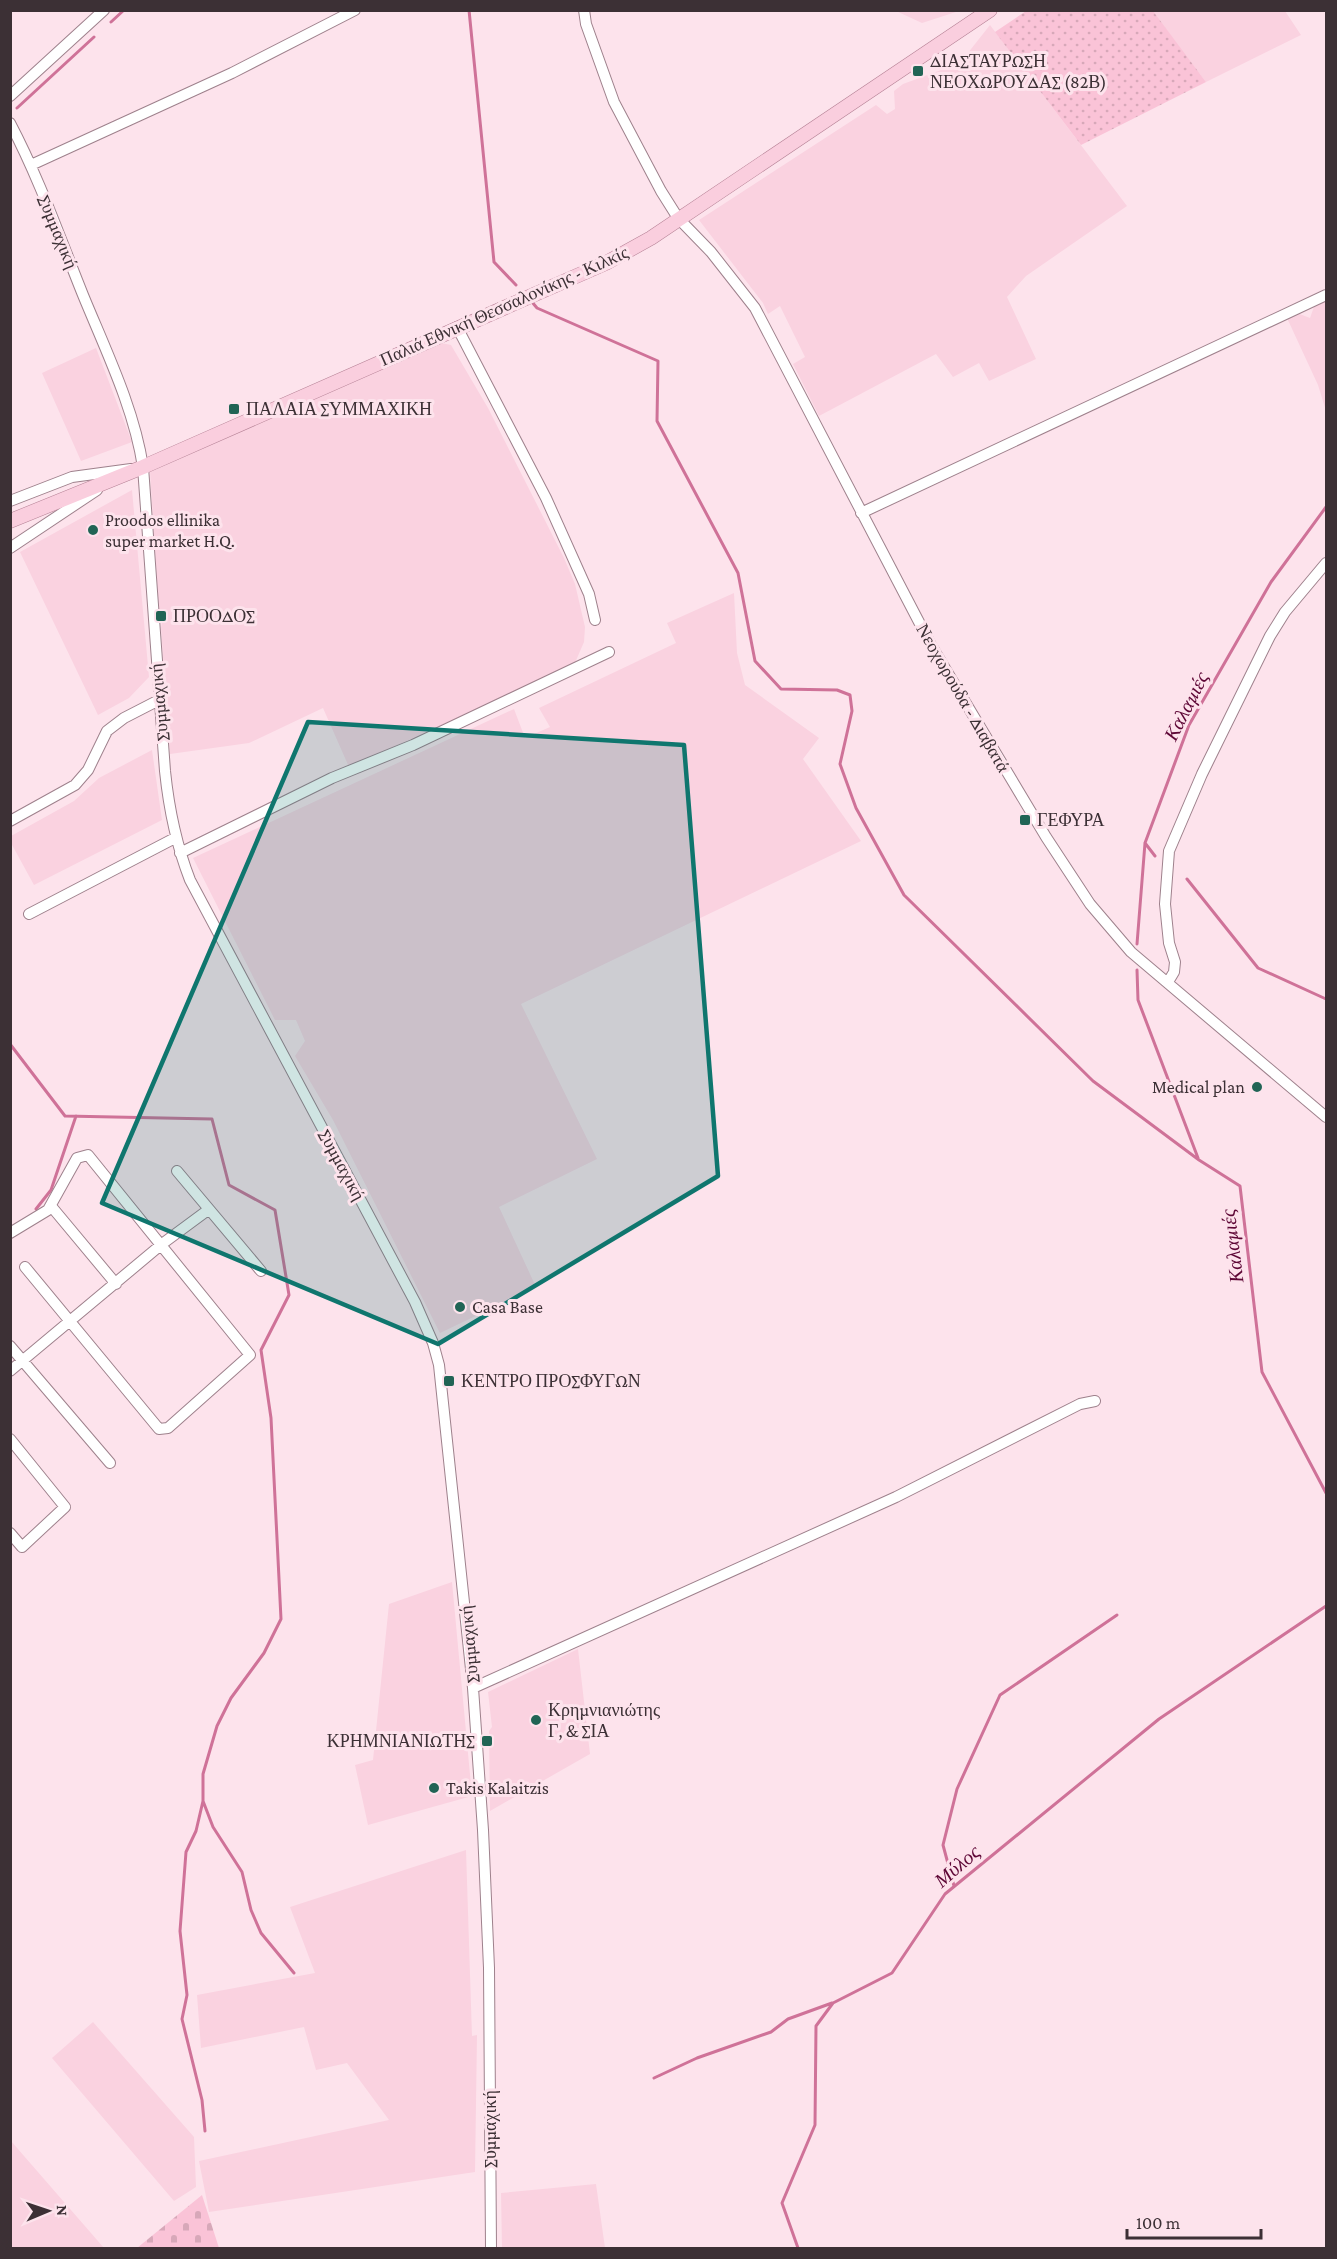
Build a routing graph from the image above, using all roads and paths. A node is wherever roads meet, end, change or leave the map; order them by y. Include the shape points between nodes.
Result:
1 (104, 10) edge
2 (355, 10) edge
3 (584, 10) edge
4 (990, 10) edge
5 (10, 96) edge
6 (10, 123) edge
7 (31, 165) junction
8 (678, 218) junction
9 (1326, 295) edge
10 (457, 327) junction
11 (143, 467) junction
12 (111, 481) junction
13 (82, 493) junction
14 (10, 501) edge
15 (861, 513) junction
16 (10, 521) edge
17 (10, 530) edge
18 (10, 548) edge
19 (1326, 563) edge
20 (595, 620) dead end
21 (609, 652) dead end
22 (159, 700) junction
23 (10, 821) edge
24 (175, 838) junction
25 (180, 853) junction
26 (29, 914) dead end
27 (1168, 982) junction
28 (1326, 1117) edge
29 (177, 1171) dead end
30 (51, 1206) junction
31 (208, 1210) junction
32 (10, 1233) edge
33 (162, 1244) junction
34 (25, 1267) dead end
35 (261, 1271) dead end
36 (116, 1284) junction
37 (71, 1321) junction
38 (10, 1346) edge
39 (23, 1360) junction
40 (10, 1371) edge
41 (1095, 1401) dead end
42 (10, 1439) edge
43 (110, 1463) dead end
44 (10, 1533) edge
45 (473, 1688) junction
46 (491, 2248) edge

1 - 5 street
2 - 7 street via 232,73
3 - 8 street, Νεοχωρούδα - Διαβατά via 614,102
4 - 8 main road, Παλιά Εθνική Θεσσαλονίκης - Κιλκίς
6 - 7 street, Συμμαχική
7 - 11 street, Συμμαχική via 134,422
8 - 10 main road, Παλιά Εθνική Θεσσαλονίκης - Κιλκίς via 606,263
8 - 15 street, Νεοχωρούδα - Διαβατά via 755,308
9 - 15 street
10 - 11 main road, Παλιά Εθνική Θεσσαλονίκης - Κιλκίς
10 - 20 street via 546,498 590,594
11 - 12 main road, Παλιά Εθνική Θεσσαλονίκης - Κιλκίς
11 - 14 street via 72,477
11 - 22 street, Συμμαχική
12 - 13 main road, Παλιά Εθνική Θεσσαλονίκης - Κιλκίς
12 - 18 street
13 - 16 main road, Παλιά Εθνική Θεσσαλονίκης - Κιλκίς
13 - 17 main road, Παλιά Εθνική Θεσσαλονίκης - Κιλκίς
15 - 27 street, Νεοχωρούδα - Διαβατά via 931,645 1083,894 1114,935
19 - 27 street via 1270,636 1178,827 1166,869 1165,904 1175,962
21 - 25 street via 413,745 332,778
22 - 23 street via 107,731 88,770 75,785
22 - 24 street, Συμμαχική
24 - 25 street, Συμμαχική
24 - 26 street
25 - 45 street, Συμμαχική via 190,880 399,1271 433,1343 442,1381
27 - 28 street, Νεοχωρούδα - Διαβατά
29 - 31 street
30 - 32 street
30 - 33 street via 77,1158 88,1155
30 - 36 street
31 - 33 street
31 - 35 street
33 - 36 street
33 - 37 street via 250,1355 168,1428 159,1429
34 - 37 street
36 - 37 street
37 - 39 street
38 - 39 street
39 - 40 street
39 - 43 street
41 - 45 street via 1080,1404 896,1497
42 - 44 street via 65,1507 22,1547
45 - 46 street, Συμμαχική via 489,1968

